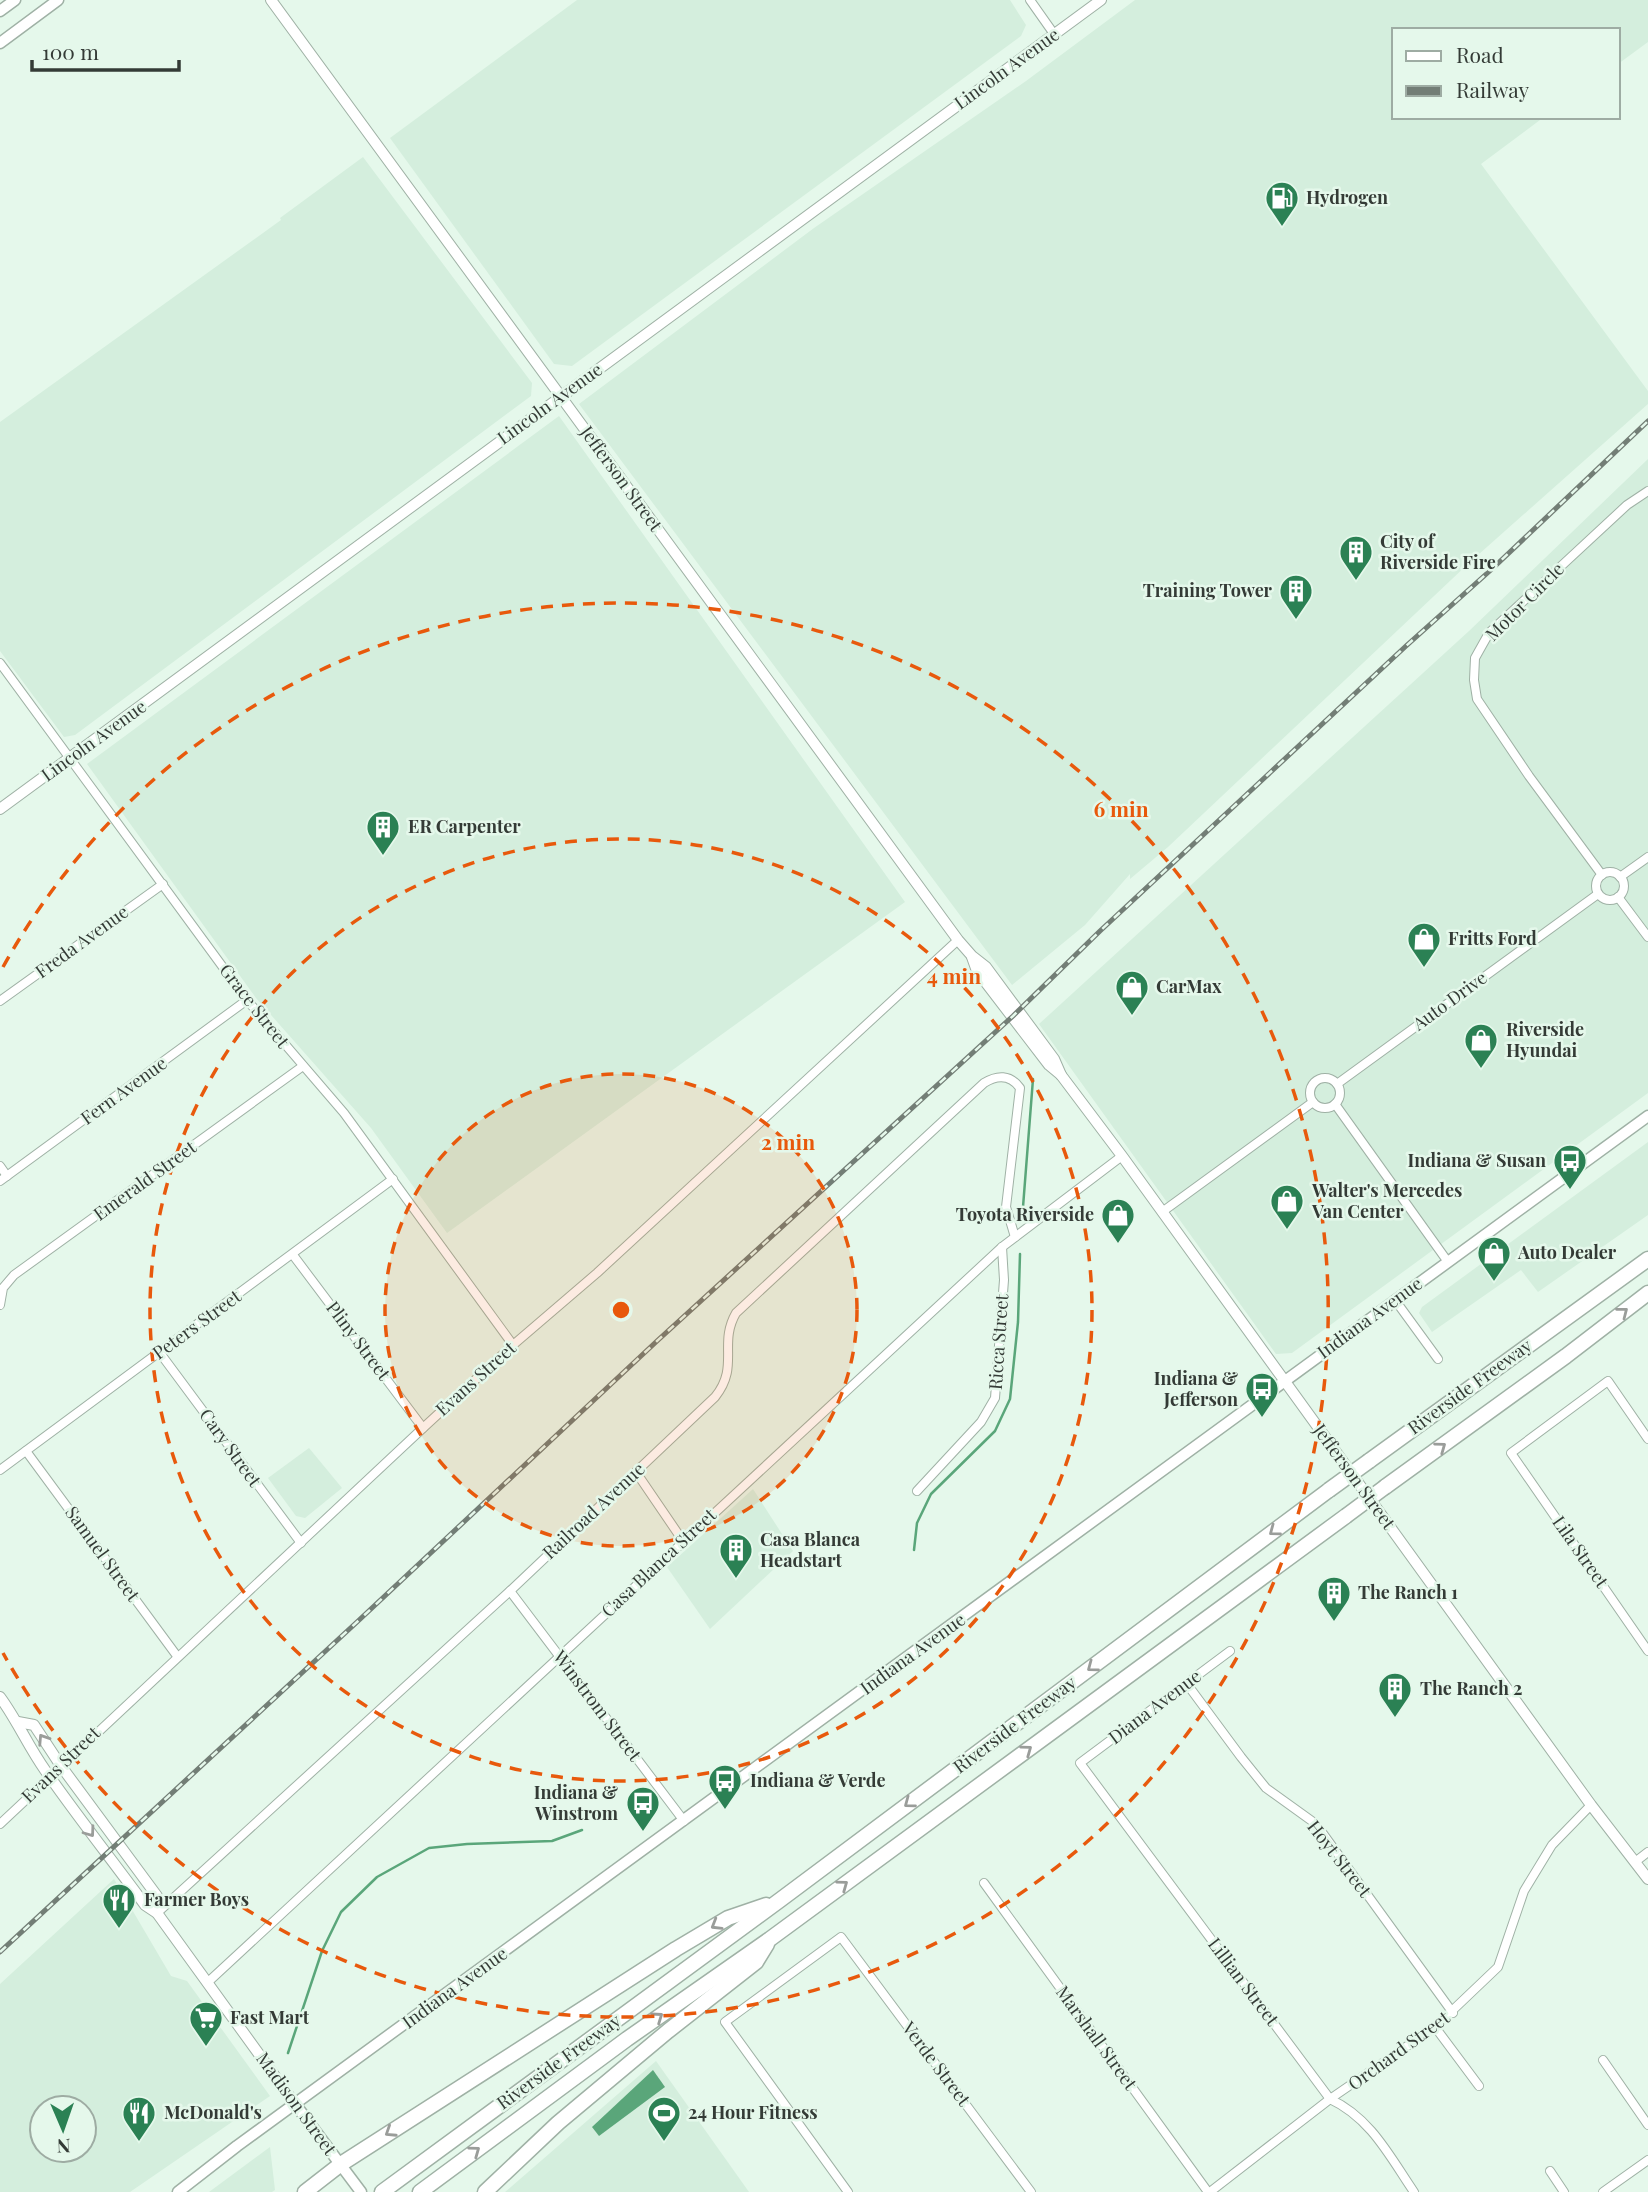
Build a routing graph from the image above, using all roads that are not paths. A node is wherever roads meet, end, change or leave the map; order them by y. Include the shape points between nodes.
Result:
1 (15, 0) edge
2 (58, 0) edge
3 (271, 0) edge
4 (1030, 0) edge
5 (1101, 0) edge
6 (0, 11) edge
7 (1055, 34) junction
8 (0, 43) edge
9 (561, 396) junction
10 (1648, 491) edge
11 (0, 663) edge
12 (70, 759) junction
13 (0, 809) edge
14 (1648, 857) edge
15 (1602, 875) junction
16 (1620, 877) junction
17 (163, 884) junction
18 (1598, 894) junction
19 (1618, 897) junction
20 (1648, 937) edge
21 (958, 940) junction
22 (247, 1000) junction
23 (0, 1001) edge
24 (303, 1066) junction
25 (1337, 1084) junction
26 (1313, 1102) junction
27 (1335, 1104) junction
28 (1648, 1116) edge
29 (1122, 1156) junction
30 (0, 1166) edge
31 (4, 1179) edge
32 (393, 1180) junction
33 (1162, 1212) junction
34 (1015, 1237) junction
35 (1002, 1247) junction
36 (293, 1255) junction
37 (1648, 1259) edge
38 (1448, 1262) junction
39 (1648, 1293) edge
40 (1395, 1300) junction
41 (0, 1304) edge
42 (513, 1345) junction
43 (160, 1353) junction
44 (1438, 1359) dead end
45 (1284, 1380) junction
46 (423, 1428) junction
47 (1648, 1439) edge
48 (26, 1451) junction
49 (0, 1470) edge
50 (635, 1472) junction
51 (917, 1491) dead end
52 (683, 1541) junction
53 (301, 1543) junction
54 (510, 1591) junction
55 (1230, 1651) dead end
56 (1648, 1651) edge
57 (559, 1655) junction
58 (177, 1656) junction
59 (1187, 1684) junction
60 (0, 1697) edge
61 (18, 1722) junction
62 (1080, 1763) joint
63 (61, 1766) junction
64 (50, 1777) junction
65 (1591, 1805) junction
66 (684, 1821) junction
67 (0, 1824) edge
68 (1648, 1852) edge
69 (1635, 1861) junction
70 (1648, 1879) edge
71 (984, 1883) dead end
72 (780, 1900) junction
73 (157, 1913) junction
74 (770, 1939) junction
75 (207, 1983) junction
76 (1453, 2013) junction
77 (1436, 2027) junction
78 (1603, 2060) dead end
79 (1479, 2086) dead end
80 (1330, 2099) junction
81 (295, 2104) junction
82 (1648, 2125) edge
83 (1648, 2160) edge
84 (341, 2164) junction
85 (1550, 2171) dead end
86 (383, 2191) edge
87 (178, 2192) edge
88 (305, 2192) edge
89 (361, 2192) edge
90 (420, 2192) edge
91 (485, 2192) edge
92 (848, 2192) edge
93 (1031, 2192) edge
94 (1209, 2192) edge
95 (1414, 2192) edge
96 (1564, 2192) edge
97 (1603, 2192) edge

1 - 6 main road
2 - 8 main road
3 - 9 street, Jefferson Street
4 - 7 street
5 - 7 street, Lincoln Avenue
7 - 9 street, Lincoln Avenue
9 - 12 street, Lincoln Avenue
9 - 21 street, Jefferson Street
10 - 15 street, Motor Circle via 1627,505 1489,633 1475,657 1477,699
11 - 12 street, Grace Street
12 - 13 street, Lincoln Avenue
12 - 17 street, Grace Street
14 - 16 street
15 - 16 street
15 - 18 street via 1596,886
16 - 19 street via 1624,887
17 - 22 street, Grace Street
17 - 23 street, Freda Avenue
18 - 19 street via 1608,900
18 - 25 street, Auto Drive
19 - 20 street
21 - 29 street, Jefferson Street via 986,967
21 - 42 street, Evans Street
22 - 24 street, Grace Street
22 - 31 street, Fern Avenue
24 - 32 street, Grace Street
24 - 41 street, Emerald Street via 14,1275 3,1287
25 - 26 street, Auto Drive via 1329,1079 1316,1081 1310,1093
25 - 27 street via 1340,1092
26 - 27 street via 1321,1108
26 - 33 street, Auto Drive
27 - 38 street
28 - 38 main road, Indiana Avenue
29 - 33 street, Jefferson Street
29 - 34 street, Casa Blanca Street
30 - 31 street
32 - 36 street, Peters Street
32 - 42 street, Grace Street
33 - 45 street, Jefferson Street
34 - 35 street, Casa Blanca Street
34 - 50 street, Railroad Avenue via 1006,1207 1020,1088 1016,1082 994,1076 736,1313 727,1336 725,1385
35 - 51 street, Ricca Street via 1004,1280 995,1398 981,1422
35 - 52 street, Casa Blanca Street
36 - 43 street, Peters Street
36 - 46 street, Pliny Street
37 -> 72 highway, Riverside Freeway, bridge via 1329,1490
38 - 40 main road, Indiana Avenue
74 -> 39 highway, Riverside Freeway, bridge
40 - 44 street
40 - 45 main road, Indiana Avenue
42 - 46 street, Evans Street
43 - 48 street, Peters Street
43 - 53 street, Cary Street
45 - 65 street, Jefferson Street
45 - 66 main road, Indiana Avenue
46 - 53 street, Evans Street
47 - 56 street, Lila Street via 1608,1381 1511,1453
48 - 49 street, Peters Street
48 - 58 street, Samuel Street
50 - 52 street
50 - 54 street, Railroad Avenue
52 - 57 street, Casa Blanca Street
53 - 58 street, Evans Street
54 - 57 street, Winstrom Street
54 - 73 street, Railroad Avenue
55 - 59 street, Diana Avenue
57 - 66 street, Winstrom Street
57 - 75 street, Casa Blanca Street
58 - 63 street, Evans Street
59 - 62 street, Diana Avenue
59 - 76 street, Hoyt Street via 1266,1787 1316,1824
60 - 61 street, Madison Street
63 -> 61 street, Madison Street via 34,1726
61 - 64 street, Madison Street
62 - 80 street, Lillian Street
63 - 64 street, Evans Street
63 - 73 street, Madison Street via 157,1896
64 - 67 street, Evans Street
64 -> 73 street, Madison Street via 145,1905
65 - 69 street, Jefferson Street
65 - 76 street, Orchard Street via 1552,1846 1524,1891 1498,1967
66 - 81 main road, Indiana Avenue
68 - 69 street
69 - 70 street, Jefferson Street
71 - 94 street, Marshall Street
72 -> 84 highway via 717,1924
72 - 86 highway, Riverside Freeway
73 - 75 street, Madison Street
90 -> 74 highway, Riverside Freeway
74 - 91 highway via 756,1962 558,2123
75 - 81 street, Madison Street
76 - 77 street, Orchard Street
77 - 79 street
77 - 80 street, Orchard Street
78 - 82 street
80 - 94 street, Orchard Street
80 - 95 street, Lillian Street via 1369,2126
81 - 84 main road, Madison Street
81 - 87 main road, Indiana Avenue
83 - 97 street
84 - 88 highway
84 - 89 main road, Madison Street
85 - 96 street
92 - 93 street, Verde Street via 725,2022 841,1937

